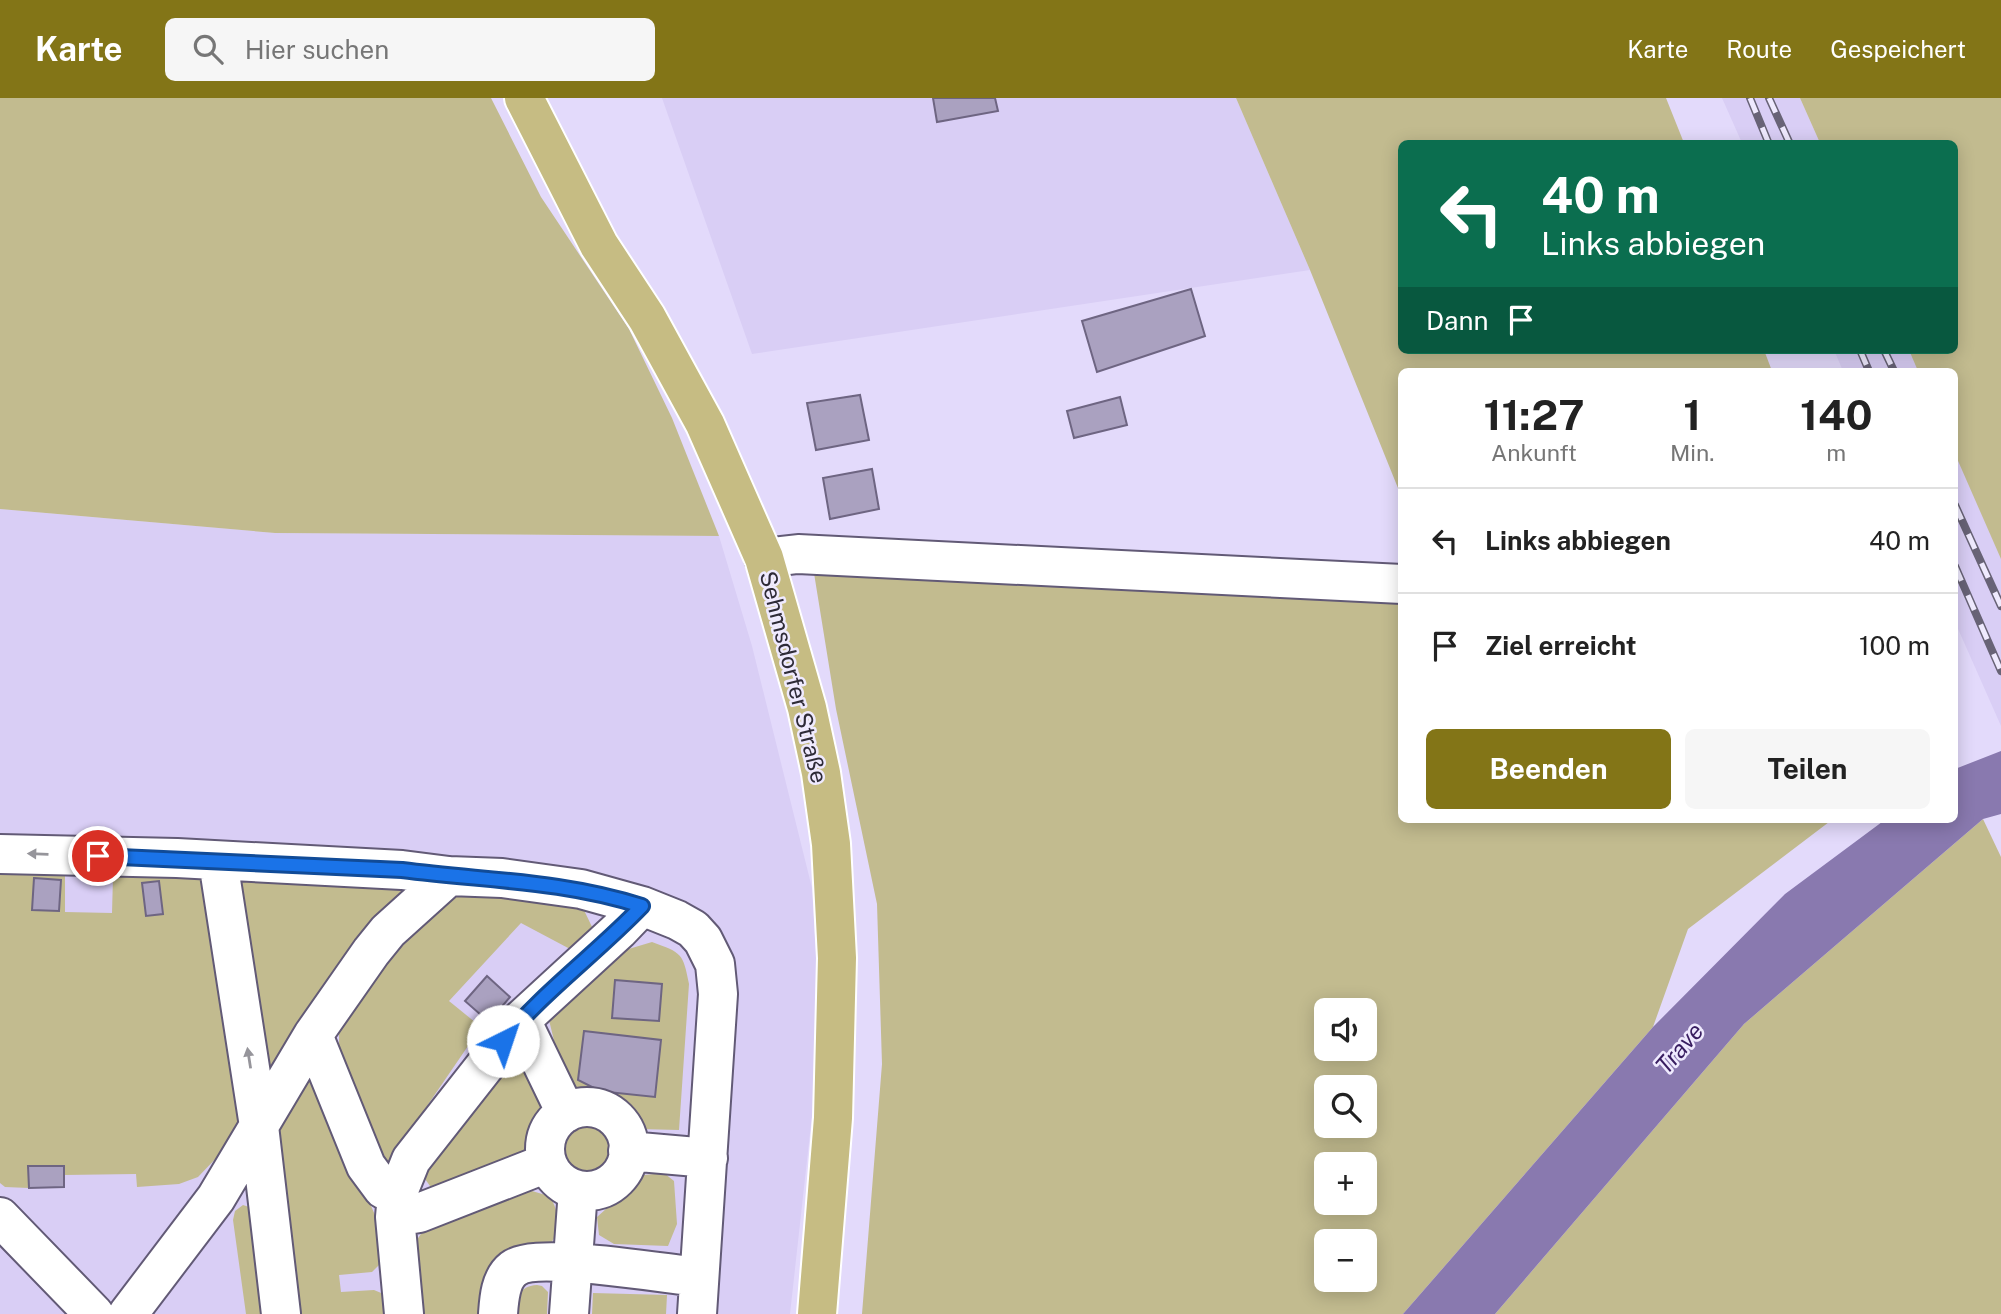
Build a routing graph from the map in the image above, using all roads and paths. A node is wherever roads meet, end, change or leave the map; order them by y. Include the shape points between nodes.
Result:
1 (524, 98) edge
2 (764, 558) junction
3 (1398, 584) edge
4 (0, 854) edge
5 (218, 861) junction
6 (449, 876) junction
7 (642, 906) junction
8 (521, 1020) junction
9 (313, 1035) junction
10 (566, 1113) junction
11 (259, 1126) junction
12 (628, 1151) junction
13 (708, 1158) junction
14 (547, 1163) junction
15 (578, 1190) junction
16 (396, 1206) junction
17 (0, 1217) edge
18 (572, 1263) junction
19 (698, 1296) edge
20 (93, 1314) edge
21 (128, 1314) edge
22 (281, 1314) edge
23 (404, 1314) edge
24 (498, 1314) edge
25 (569, 1314) edge
26 (817, 1314) edge

1 - 2 main road, Sehmsdorfer Straße via 599,245 647,318 705,424
2 - 3 lane via 797,554
2 - 26 main road, Sehmsdorfer Straße via 821,773 831,844 835,1076
5 -> 4 lane
5 - 6 lane
11 -> 5 lane
6 - 7 lane via 581,889
6 - 9 lane via 388,931
7 - 8 lane
7 - 13 lane via 693,929 715,964 718,1027
8 - 10 lane
8 - 16 lane via 411,1160
9 - 11 lane
9 - 16 lane via 366,1166
10 - 12 lane via 581,1107 604,1111 623,1127
10 - 14 lane via 546,1139
11 - 21 lane via 216,1198
11 - 22 lane
12 - 13 lane
12 - 15 lane via 616,1178 599,1189
13 - 19 lane
14 - 15 lane via 565,1185
14 - 16 lane via 419,1213
15 - 18 lane
16 - 23 lane
17 - 20 lane
18 - 19 lane
18 - 24 lane via 540,1262 513,1269 503,1286
18 - 25 lane

